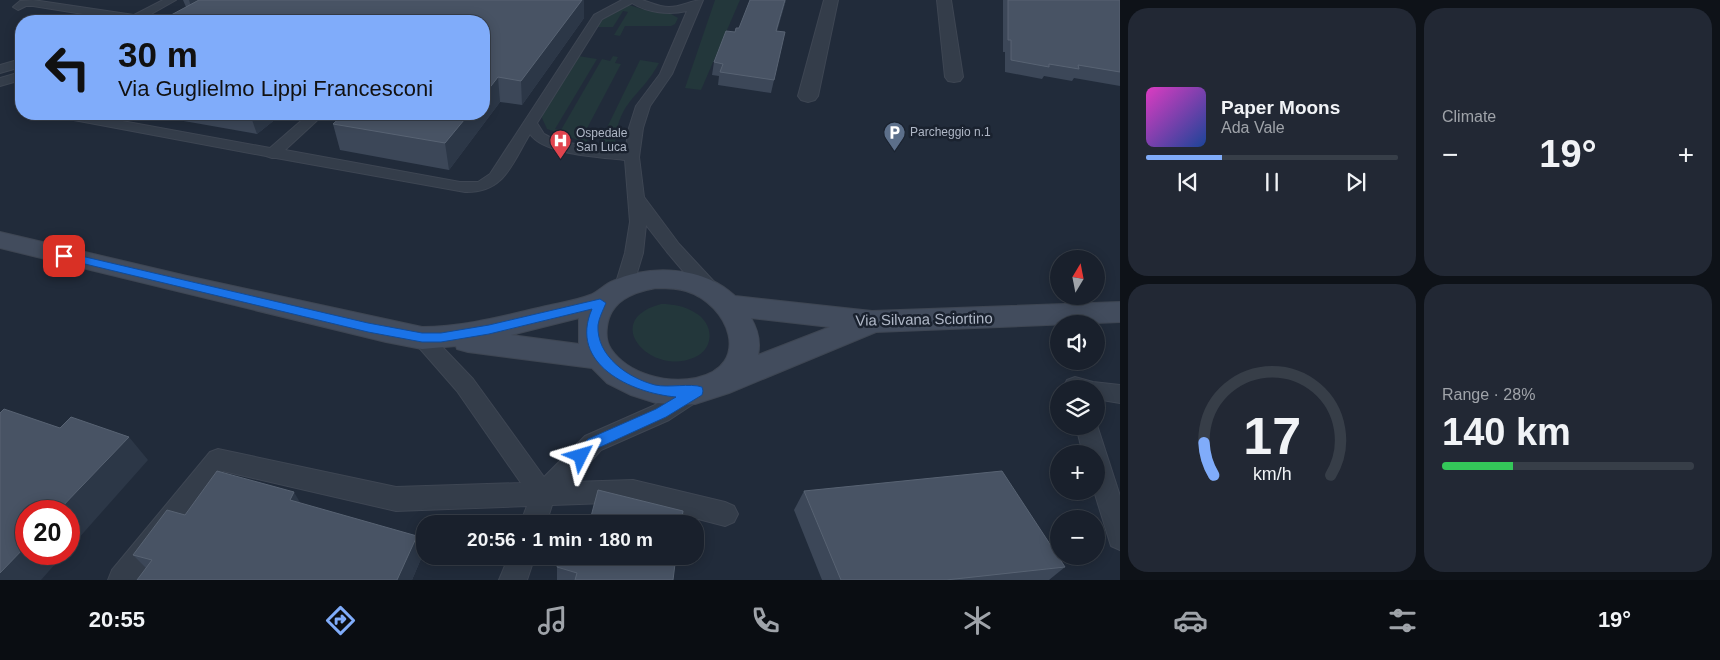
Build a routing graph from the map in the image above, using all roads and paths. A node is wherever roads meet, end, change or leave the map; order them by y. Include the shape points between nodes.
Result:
1 (170, 0) edge
2 (630, 0) edge
3 (635, 0) edge
4 (831, 0) edge
5 (944, 0) edge
6 (696, 2) edge
7 (18, 7) dead end
8 (676, 10) junction
9 (102, 15) edge
10 (141, 15) edge
11 (687, 20) junction
12 (15, 64) edge
13 (0, 69) edge
14 (15, 72) edge
15 (0, 76) edge
16 (954, 77) dead end
17 (15, 78) edge
18 (0, 82) edge
19 (808, 96) dead end
20 (94, 120) edge
21 (311, 120) edge
22 (530, 123) junction
23 (553, 146) junction
24 (272, 154) junction
25 (510, 157) junction
26 (632, 157) junction
27 (638, 198) junction
28 (0, 240) edge
29 (624, 286) junction
30 (720, 299) junction
31 (600, 303) junction
32 (1120, 312) edge
33 (872, 322) junction
34 (432, 338) junction
35 (601, 358) junction
36 (709, 387) junction
37 (1105, 392) edge
38 (1120, 394) edge
39 (1105, 488) edge
40 (543, 495) junction
41 (725, 514) dead end
42 (536, 515) edge
43 (1120, 537) edge
44 (519, 565) edge
45 (122, 580) edge
46 (513, 580) edge

1 - 10 lane
2 - 22 lane via 598,17
3 - 8 lane via 652,8
4 - 19 street
5 - 16 street
6 - 8 lane
6 - 11 lane
7 - 9 lane via 33,3
8 - 11 lane
11 - 26 lane via 666,74 643,106 634,135
12 - 13 lane
14 - 15 lane
17 - 18 lane
20 - 24 lane
21 - 24 lane
22 - 23 lane via 539,137
22 - 25 lane
23 - 25 lane
23 - 26 lane
24 - 25 lane via 478,188 490,184
26 - 27 lane
27 - 29 lane via 634,253
27 - 30 lane via 669,245
28 - 34 street via 196,288 386,331
29 - 30 street via 644,280 667,279 690,283
29 - 31 street
30 - 33 street, Via Silvana Sciortino
30 - 36 street via 739,318 745,331 746,346 737,368
31 - 34 street via 497,328
31 - 35 street via 592,323 593,341
32 - 33 street, Via Silvana Sciortino
33 - 36 street
34 - 35 street
34 - 40 lane
35 - 36 street via 618,374 642,386 669,392
36 - 40 lane via 661,413 593,443
37 - 38 lane
39 - 43 lane
40 - 41 lane via 633,491
40 - 42 lane
40 - 45 lane via 396,499 218,459
44 - 46 lane

